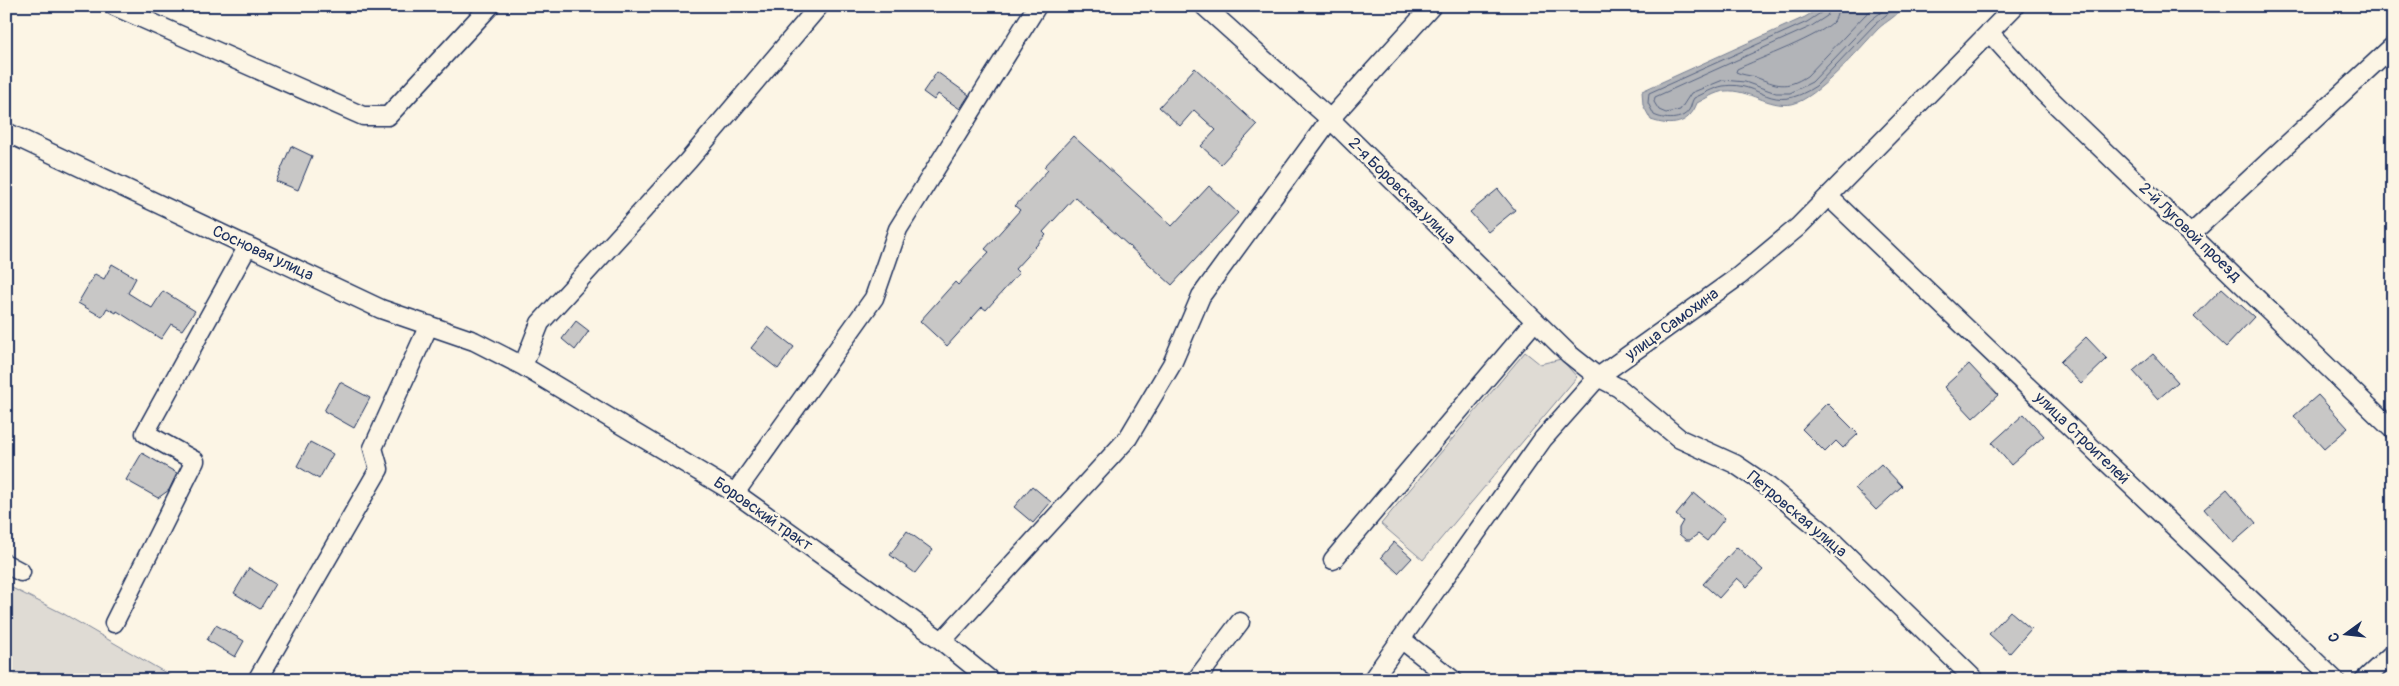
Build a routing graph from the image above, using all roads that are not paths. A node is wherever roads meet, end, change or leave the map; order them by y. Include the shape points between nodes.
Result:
1 (114, 6) edge
2 (490, 6) edge
3 (819, 6) edge
4 (1036, 6) edge
5 (1204, 6) edge
6 (1432, 6) edge
7 (2015, 6) edge
8 (1989, 32) junction
9 (2393, 46) edge
10 (1330, 120) junction
11 (6, 132) edge
12 (1829, 197) junction
13 (2192, 233) junction
14 (248, 246) junction
15 (1535, 321) junction
16 (429, 325) junction
17 (523, 366) junction
18 (1598, 377) junction
19 (2393, 430) edge
20 (735, 493) junction
21 (1333, 560) dead end
22 (1240, 622) dead end
23 (114, 623) dead end
24 (1401, 639) junction
25 (942, 641) junction
26 (2393, 653) edge
27 (257, 680) edge
28 (990, 680) edge
29 (1196, 680) edge
30 (1372, 680) edge
31 (1453, 680) edge
32 (1975, 680) edge
33 (2335, 680) edge
34 (2364, 680) edge

1 - 2 street via 363,116 388,116
3 - 17 street via 688,161 540,322
4 - 20 street via 898,229 874,298
5 - 10 street, 2-я Боровская улица
6 - 10 street
7 - 8 street, улица Самохина
8 - 12 street, улица Самохина
8 - 13 street, 2-й Луговой проезд via 2044,93
9 - 13 street
10 - 15 street, 2-я Боровская улица
10 - 25 street via 1201,296 1172,364 1128,438
11 - 14 street, Сосновая улица
12 - 18 street, улица Самохина via 1739,276
12 - 33 street, улица Строителей
13 - 19 street, 2-й Луговой проезд
14 - 16 street, Сосновая улица via 381,309
14 - 23 street via 145,433 195,461
15 - 18 street, 2-я Боровская улица
15 - 21 street
16 - 17 street, Сосновая улица via 474,341
16 - 27 street via 373,448 379,469
17 - 20 street, Боровский тракт
18 - 24 street, улица Самохина via 1543,439
18 - 32 street, Петровская улица via 1619,388 1680,439 1734,464 1769,487 1822,531
20 - 25 street, Боровский тракт
22 - 29 street
24 - 30 street, улица Самохина
24 - 31 street
25 - 28 street, Боровский тракт
26 - 34 street

